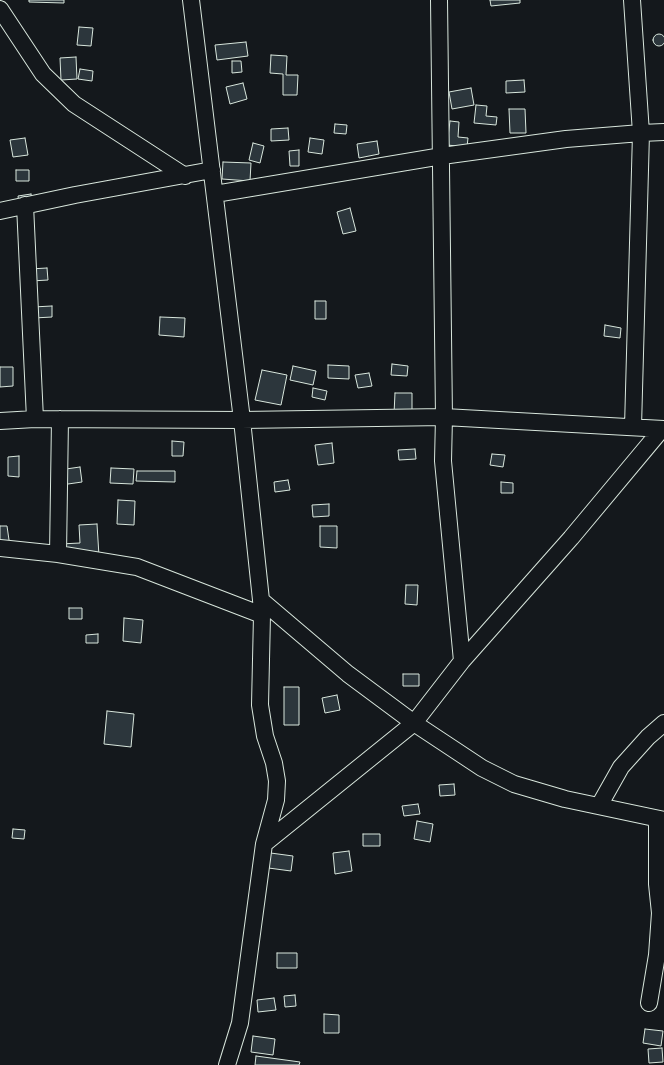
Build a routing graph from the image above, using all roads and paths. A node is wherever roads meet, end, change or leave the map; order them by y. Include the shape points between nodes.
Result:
1 (191, 0) edge
2 (439, 0) edge
3 (632, 0) edge
4 (0, 9) edge
5 (641, 132) junction
6 (664, 132) edge
7 (442, 156) junction
8 (212, 170) junction
9 (185, 176) junction
10 (215, 194) junction
11 (25, 205) junction
12 (0, 211) edge
13 (444, 417) junction
14 (35, 419) junction
15 (60, 419) junction
16 (242, 420) junction
17 (0, 421) edge
18 (633, 427) junction
19 (663, 429) edge
20 (0, 548) edge
21 (58, 554) junction
22 (262, 607) junction
23 (462, 661) junction
24 (414, 723) junction
25 (664, 723) edge
26 (599, 806) junction
27 (661, 819) edge
28 (264, 844) junction
29 (649, 1003) dead end
30 (227, 1065) edge

1 - 8 street
2 - 7 street
3 - 5 street
4 - 9 street via 43,74 74,104
5 - 6 street
5 - 7 street via 566,139
5 - 18 street
7 - 10 street
7 - 13 street
8 - 9 street
8 - 10 street
9 - 11 street
10 - 16 street
11 - 12 street
11 - 14 street
13 - 16 street
13 - 18 street
13 - 23 street via 443,461
14 - 15 street
14 - 17 street
15 - 16 street
15 - 21 street
16 - 22 street
18 - 19 street
19 - 23 street
20 - 21 street
21 - 22 street via 137,567
22 - 24 street
22 - 28 street via 260,705 265,736 278,781 276,800
23 - 24 street
24 - 26 street via 482,768 514,784
24 - 28 street
25 - 26 street via 621,767
26 - 27 street
27 - 29 street via 657,884 660,913 657,955
28 - 30 street via 240,1023

